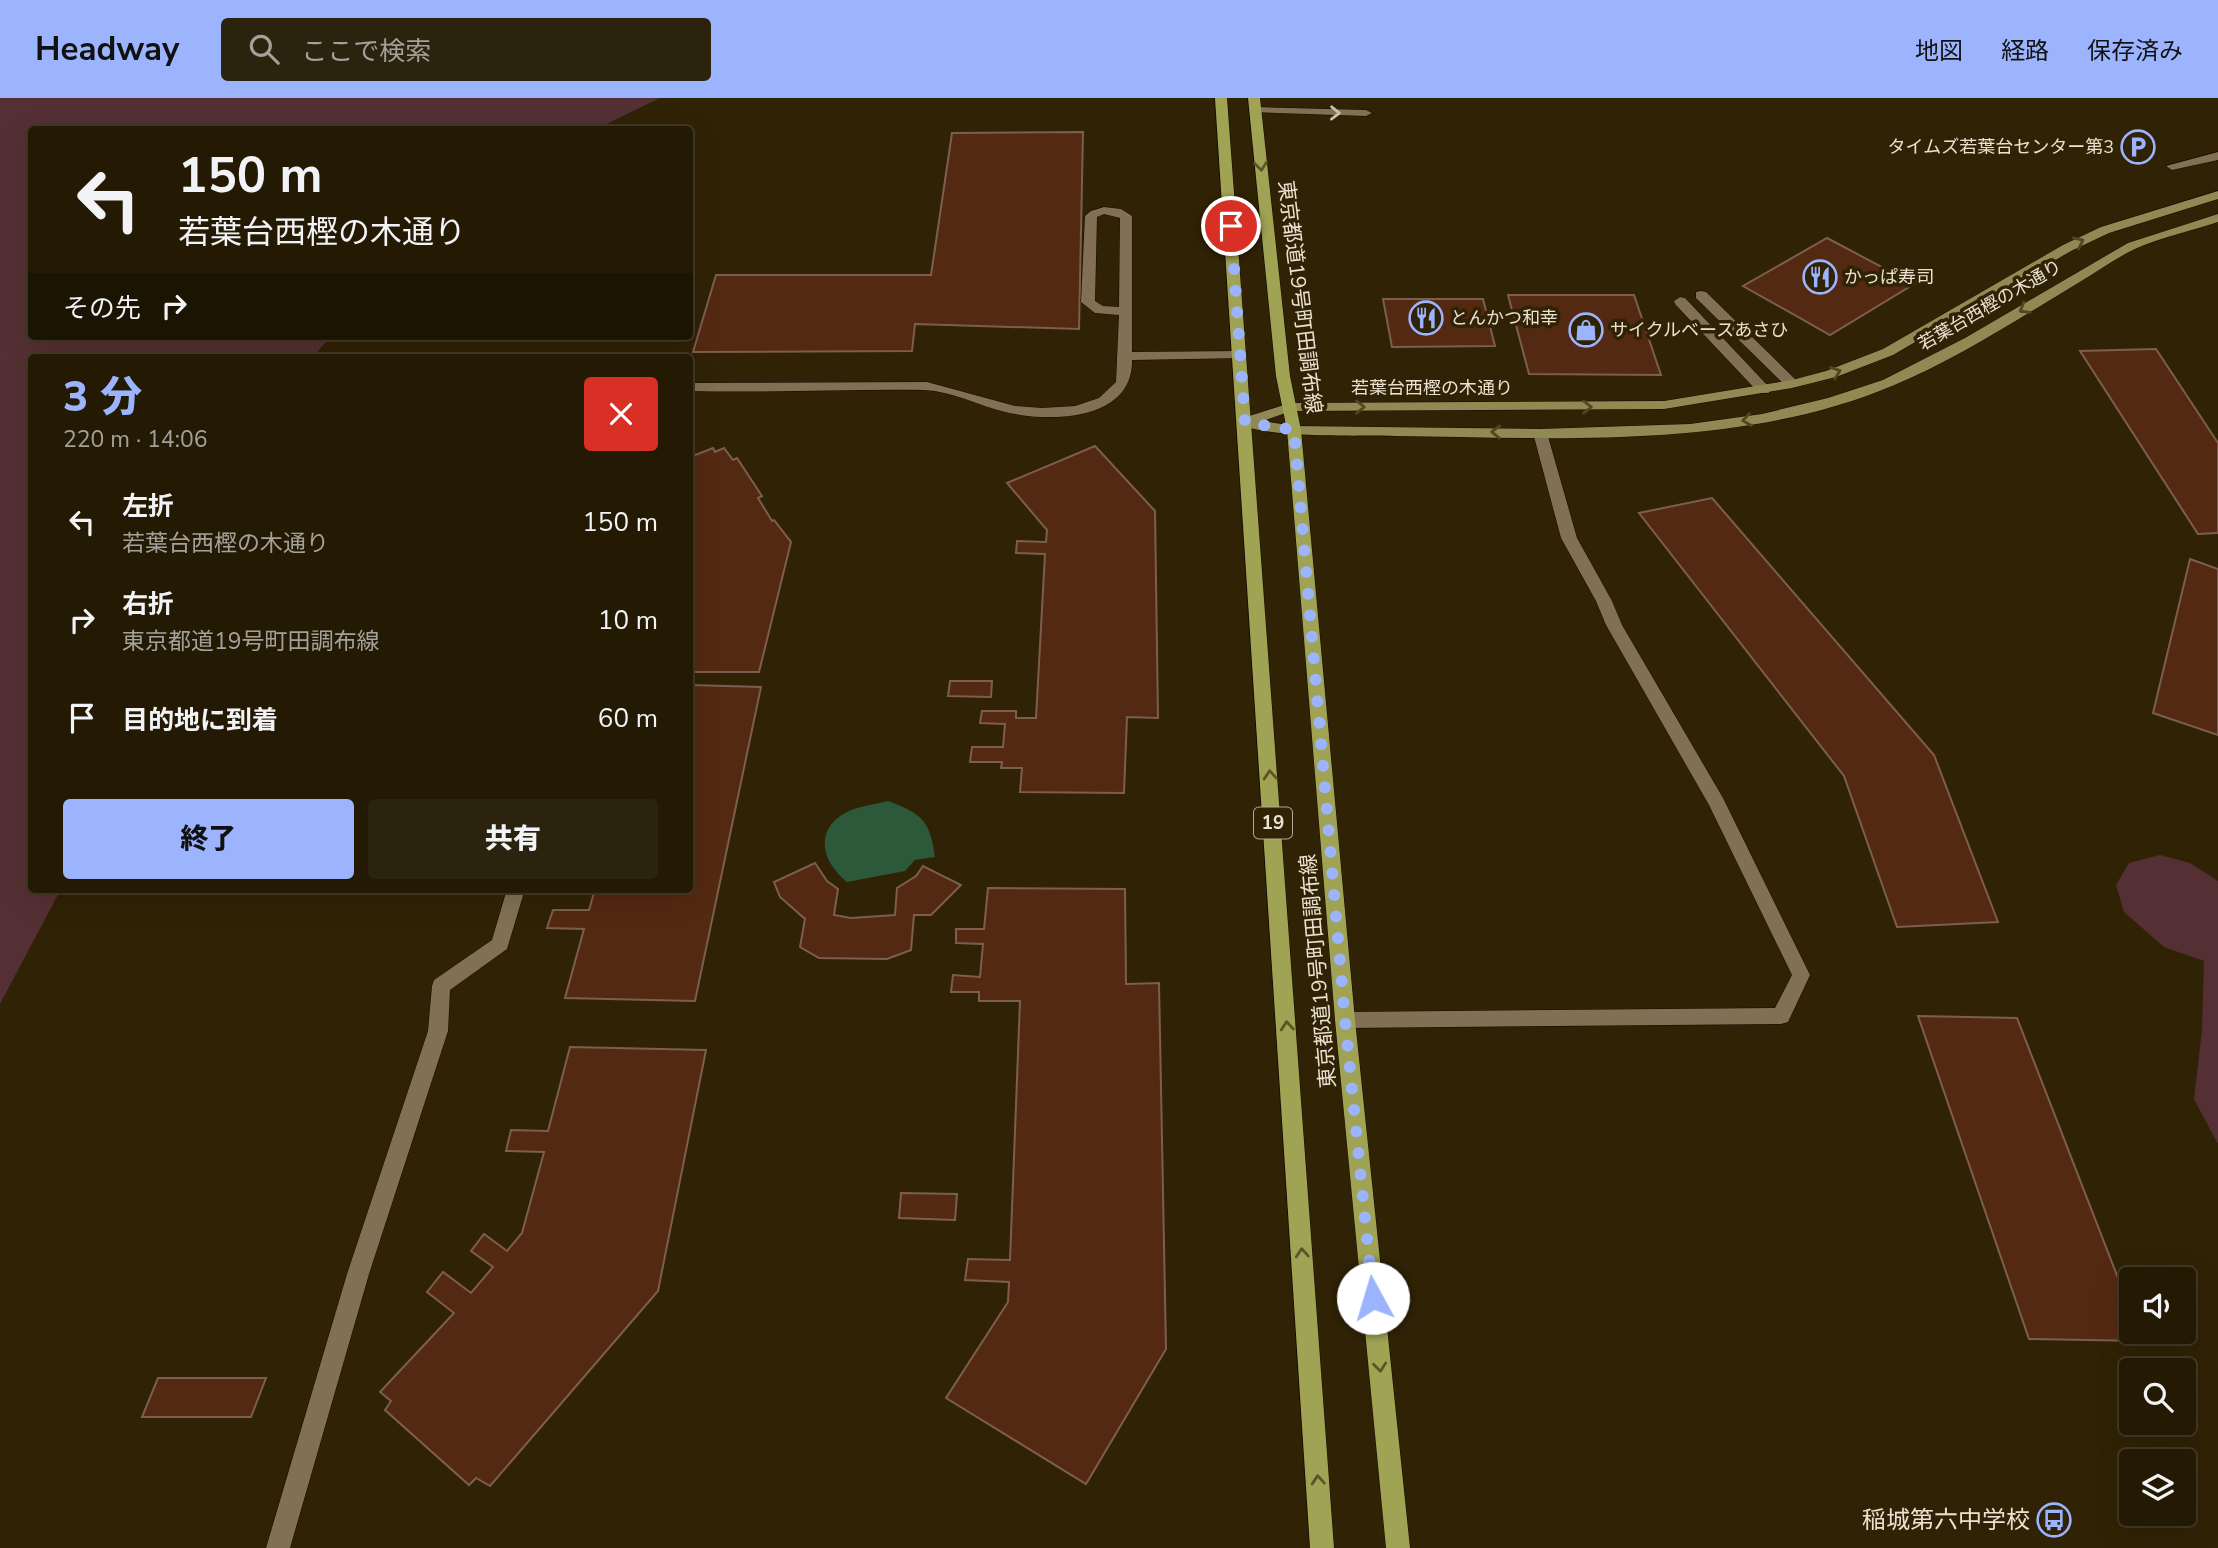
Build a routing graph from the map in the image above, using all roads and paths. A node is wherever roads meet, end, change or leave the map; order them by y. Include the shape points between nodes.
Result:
1 (1221, 98) edge
2 (1255, 104) edge
3 (1366, 113) dead end
4 (2218, 156) edge
5 (2172, 166) dead end
6 (2218, 195) edge
7 (2218, 218) edge
8 (1702, 295) dead end
9 (1680, 301) dead end
10 (1126, 311) junction
11 (1240, 355) junction
12 (1125, 356) junction
13 (1792, 384) junction
14 (693, 387) edge
15 (1764, 390) junction
16 (1290, 407) junction
17 (1245, 422) junction
18 (1294, 430) junction
19 (1540, 433) junction
20 (515, 893) edge
21 (1345, 1020) junction
22 (278, 1548) edge
23 (1322, 1548) edge
24 (1398, 1548) edge

1 - 11 main road, 東京都道19号町田調布線 / 19
2 -> 3 lane
2 -> 16 main road, 東京都道19号町田調布線
4 - 5 lane
13 -> 6 street, 若葉台西樫の木通り via 1888,352 2105,230
7 -> 19 street, 若葉台西樫の木通り via 2132,246 1970,341 1888,383 1832,402 1690,428
8 - 13 lane
9 - 15 lane
10 - 10 lane via 1126,216 1117,210 1098,210 1091,216 1088,302 1100,310
10 - 12 lane
11 - 12 lane
11 - 17 main road, 東京都道19号町田調布線 / 19
12 - 14 lane via 1124,380 1116,395 1077,411 1018,410 954,389 927,386
13 - 15 street, 若葉台西樫の木通り
16 -> 15 street, 若葉台西樫の木通り via 1664,405
16 - 17 street, 若葉台西樫の木通り
16 - 18 main road, 東京都道19号町田調布線
17 - 18 street, 若葉台西樫の木通り
23 -> 17 main road, 東京都道19号町田調布線 / 19
19 -> 18 street, 若葉台西樫の木通り
18 - 21 main road, 東京都道19号町田調布線
19 - 21 lane via 1569,538 1717,803 1801,975 1781,1016
20 - 22 lane via 500,944 441,986 438,1031 358,1273
21 -> 24 main road, 東京都道19号町田調布線

